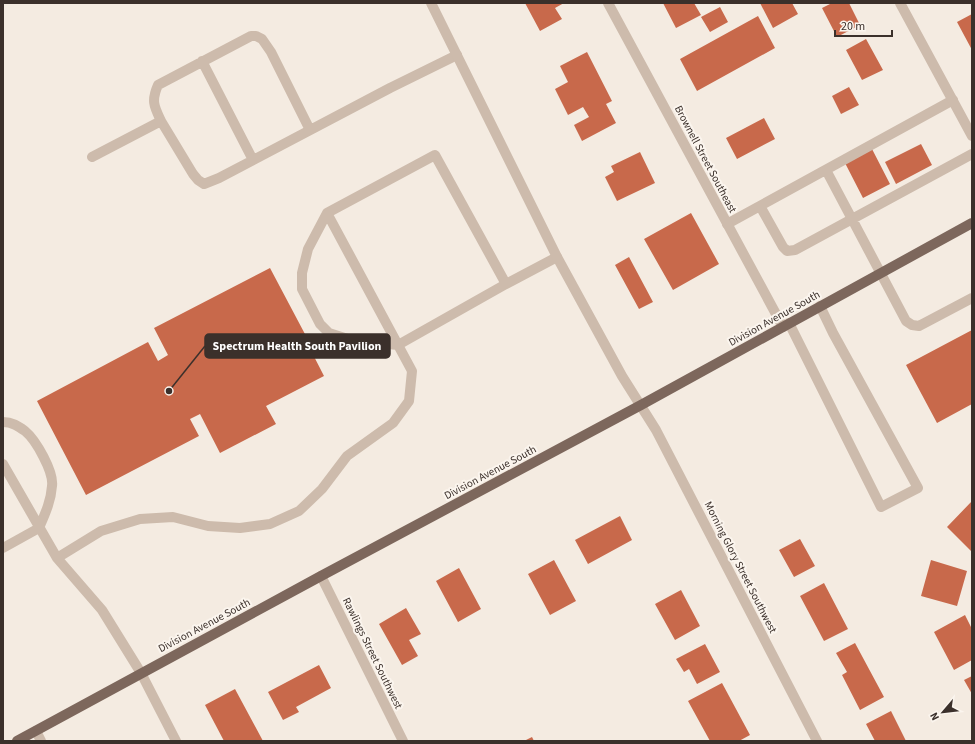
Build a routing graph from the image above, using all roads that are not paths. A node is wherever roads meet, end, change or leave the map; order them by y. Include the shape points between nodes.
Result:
1 (431, 3) edge
2 (608, 3) edge
3 (900, 3) edge
4 (457, 55) junction
5 (202, 61) junction
6 (953, 100) junction
7 (161, 121) junction
8 (310, 130) junction
9 (972, 136) edge
10 (972, 154) edge
11 (92, 157) dead end
12 (253, 160) junction
13 (826, 170) junction
14 (760, 206) junction
15 (327, 213) junction
16 (853, 220) junction
17 (972, 223) edge
18 (727, 224) junction
19 (557, 257) junction
20 (880, 273) junction
21 (506, 284) junction
22 (972, 298) edge
23 (820, 306) junction
24 (786, 325) junction
25 (398, 345) junction
26 (641, 405) junction
27 (3, 422) edge
28 (3, 464) edge
29 (40, 528) junction
30 (3, 548) edge
31 (57, 558) junction
32 (321, 576) junction
33 (141, 673) junction
34 (36, 731) junction
35 (17, 741) edge
36 (41, 741) edge
37 (176, 741) edge
38 (403, 741) edge
39 (817, 741) edge

1 - 4 street, Morning Glory Street Southwest
2 - 18 street, Brownell Street Southeast
3 - 6 street
4 - 8 street
4 - 19 street, Morning Glory Street Southwest
5 - 7 street via 158,85 153,104
5 - 8 street via 251,36 262,39
5 - 12 street
6 - 9 street
6 - 13 street
7 - 11 street
7 - 12 street via 193,174 204,184
8 - 12 street
10 - 16 street
13 - 14 street
13 - 16 street
14 - 16 street via 783,247 788,251 795,250
14 - 18 street
15 - 21 street via 435,155
15 - 25 street
15 - 25 street via 308,249 302,273 302,289 320,324 329,333 351,340
16 - 20 street
17 - 20 main road, Division Avenue South
18 - 24 street, Brownell Street Southeast
19 - 21 street
19 - 26 street, Morning Glory Street Southwest via 622,376
20 - 22 street via 906,321 912,325 919,326
20 - 23 main road, Division Avenue South
21 - 25 street
23 - 24 main road, Division Avenue South
23 - 24 street, Brownell Street Southeast via 918,488 881,507
24 - 26 main road, Division Avenue South
25 - 31 street via 412,371 409,402 393,423 347,456 322,489 299,511 270,524 240,528 208,526 173,517 140,519 101,531
26 - 32 main road, Division Avenue South
26 - 39 street, Morning Glory Street Southwest
27 - 29 street via 10,422 26,432 37,445 49,470 52,484 49,503
28 - 29 street
29 - 30 street
29 - 31 street
31 - 33 street via 102,610
32 - 33 main road, Division Avenue South
32 - 38 street, Rawlings Street Southwest
33 - 34 main road, Division Avenue South
33 - 37 street
34 - 35 main road, Division Avenue South
34 - 36 street

